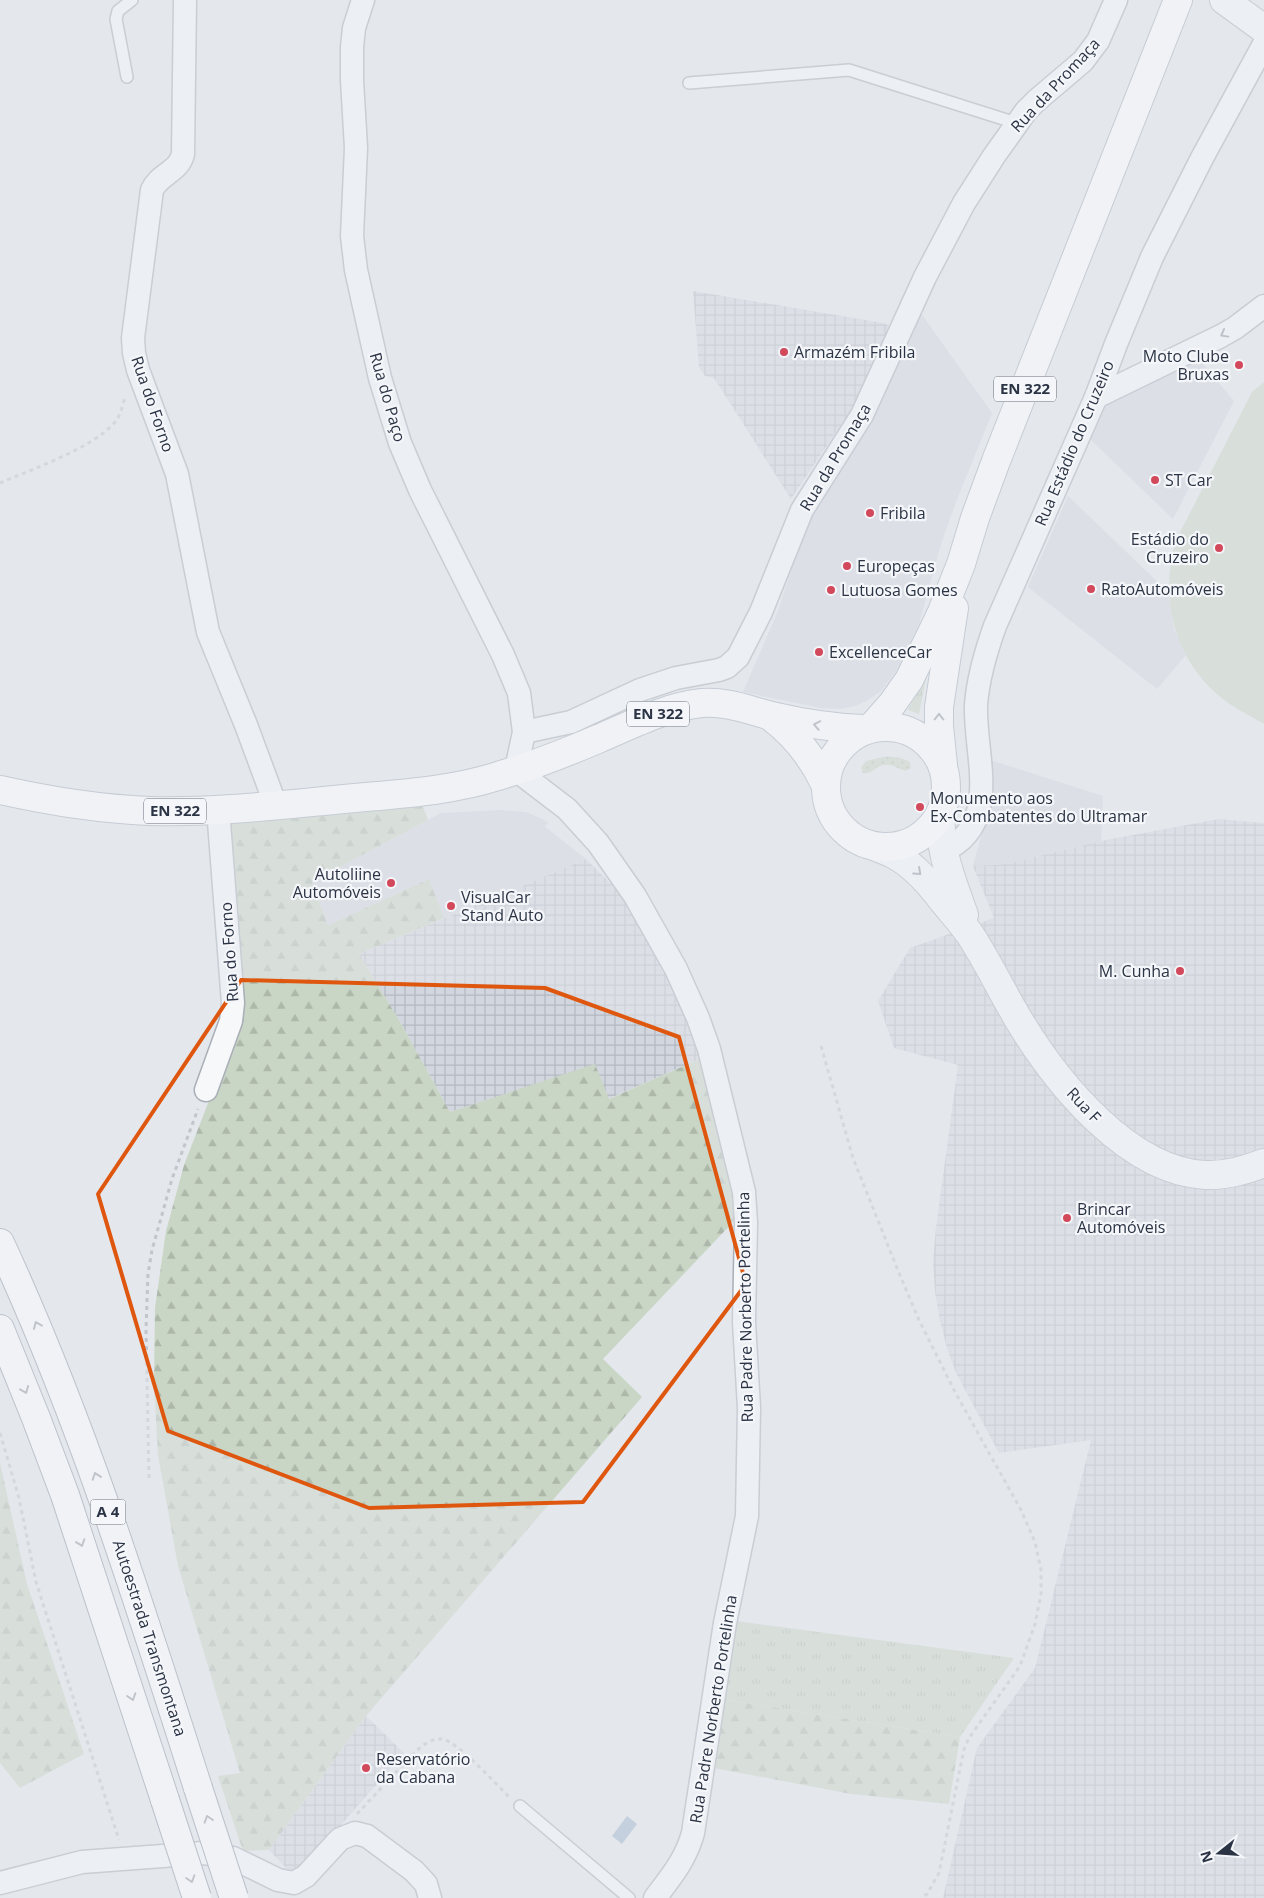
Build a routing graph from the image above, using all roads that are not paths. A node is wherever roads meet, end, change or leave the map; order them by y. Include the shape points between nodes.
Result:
1 (132, 0) edge
2 (185, 0) edge
3 (363, 0) edge
4 (1116, 0) edge
5 (1178, 0) edge
6 (1224, 0) edge
7 (1262, 40) edge
8 (127, 76) dead end
9 (690, 83) dead end
10 (1016, 123) junction
11 (1264, 306) edge
12 (1096, 397) junction
13 (961, 564) junction
14 (770, 716) junction
15 (867, 729) junction
16 (524, 732) junction
17 (943, 766) junction
18 (516, 770) junction
19 (825, 784) junction
20 (0, 790) edge
21 (276, 806) junction
22 (218, 809) junction
23 (941, 812) junction
24 (876, 847) junction
25 (943, 850) junction
26 (971, 936) junction
27 (206, 1090) road end
28 (1264, 1163) edge
29 (0, 1243) edge
30 (0, 1329) edge
31 (520, 1806) road end
32 (0, 1883) edge
33 (197, 1898) edge
34 (234, 1898) edge
35 (430, 1898) edge
36 (629, 1898) edge
37 (654, 1898) edge

1 - 8 lane via 118,11 116,19
2 - 21 street, Rua do Forno via 183,154 179,166 158,180 152,190 135,320 134,354 177,474 208,632
3 - 16 street, Rua do Paço via 354,28 352,48 356,148 352,236 356,270 385,398 403,450 514,680 522,706
4 - 10 street, Rua da Promaça via 1107,25 1090,52
5 - 13 main road, EN 322 via 996,461
6 - 7 street
7 - 12 street, Rua Estádio do Cruzeiro via 1164,233
9 - 10 lane via 849,70
10 - 16 street, Rua da Promaça via 975,185 925,277 862,415 802,510 761,612 738,657 719,670 676,678 640,690 586,717
11 -> 12 street via 1221,336
12 - 25 street, Rua Estádio do Cruzeiro via 987,649 976,704 980,806 970,830 954,846
13 - 15 main road, EN 322 via 909,680 892,704
17 -> 13 main road, EN 322 via 938,707
15 -> 14 main road, EN 322 via 834,728
14 - 18 main road, EN 322 via 731,705 690,705 652,716
14 - 19 main road, EN 322 via 808,753
15 - 17 main road, EN 322 via 892,727 917,736 933,749
15 - 19 main road, EN 322 via 848,738 836,751 828,767
16 - 18 street, Rua do Paço
17 - 23 main road, EN 322 via 946,797
18 - 21 main road, EN 322 via 427,792
18 - 37 street, Rua Padre Norberto Portelinha via 556,799 598,843 630,888 676,969 709,1049 745,1200 744,1322 749,1408 745,1529 725,1622 693,1833 681,1863
19 - 24 main road, EN 322 via 826,802 839,825 860,842
20 - 22 main road, EN 322 via 115,809
21 - 22 main road, EN 322
22 - 27 street, Rua do Forno via 233,1004 230,1026
23 - 24 main road, EN 322 via 930,828 915,840 896,847
23 - 25 street
24 -> 26 street via 899,857 921,874
25 - 26 street
26 - 28 street, Rua F via 1021,1024 1048,1062 1080,1103 1117,1137 1134,1150 1188,1173 1220,1175
34 -> 29 main road, Autoestrada Transmontana / A 4, bridge via 87,1452 48,1351
30 -> 33 main road, A 4, bridge via 65,1495
31 - 36 lane
32 - 35 street via 74,1864 180,1853 219,1854 278,1880 294,1882 310,1873 340,1838 359,1833 419,1875

